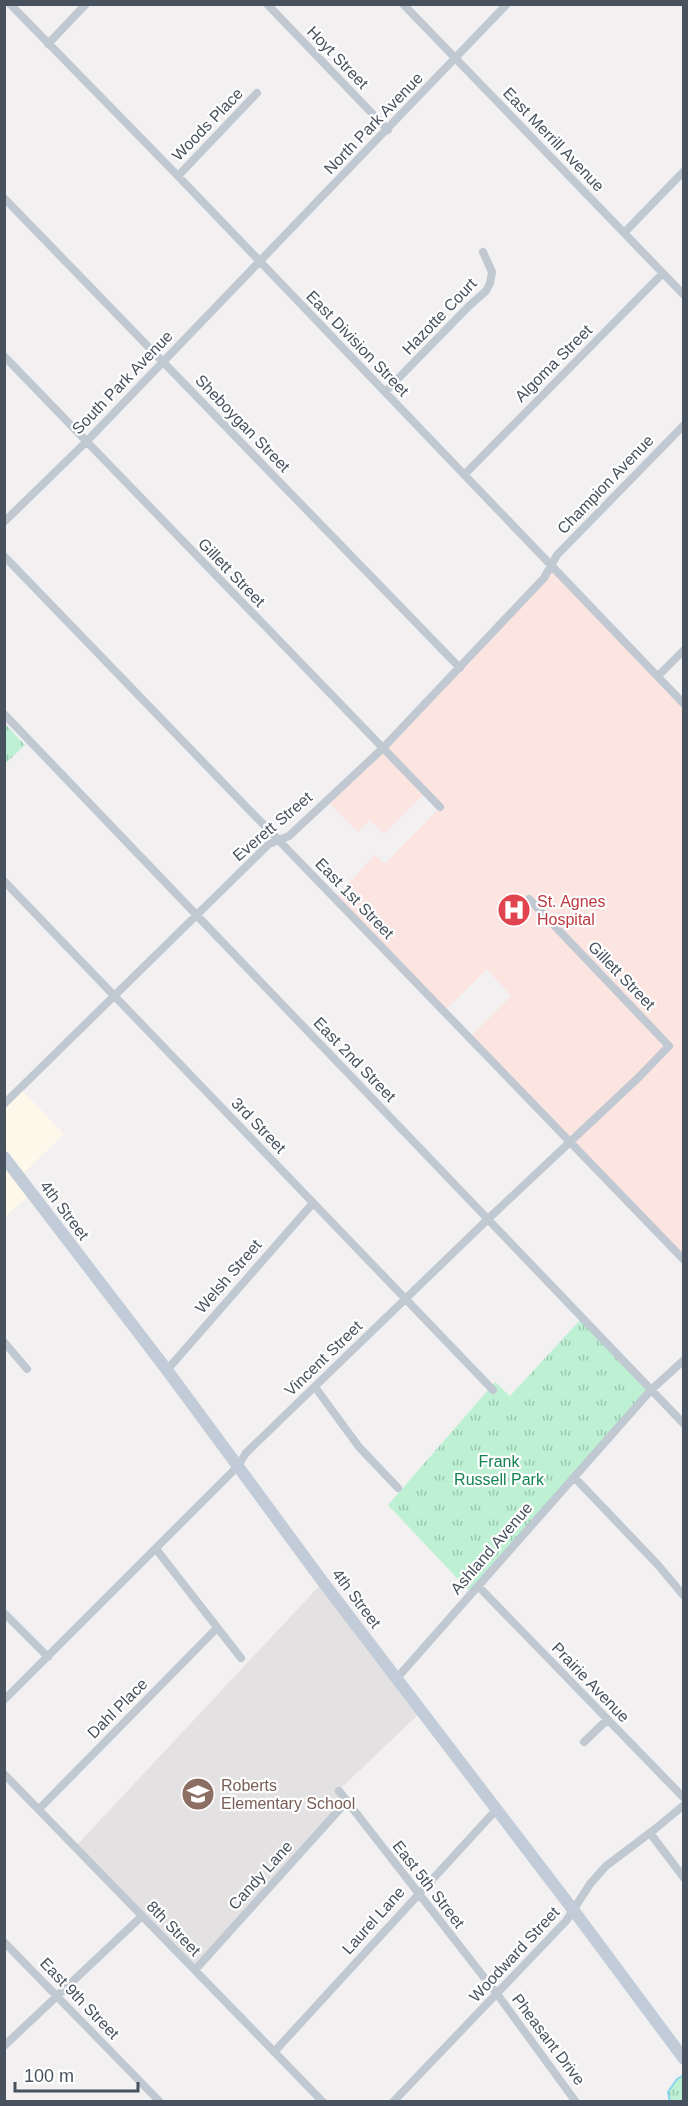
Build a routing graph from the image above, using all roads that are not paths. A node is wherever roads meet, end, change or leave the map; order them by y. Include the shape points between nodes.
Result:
1 (10, 4) edge
2 (86, 4) edge
3 (267, 4) edge
4 (403, 4) edge
5 (507, 4) edge
6 (48, 44) junction
7 (455, 58) junction
8 (257, 93) dead end
9 (388, 130) junction
10 (684, 171) edge
11 (178, 176) junction
12 (4, 198) edge
13 (624, 233) junction
14 (483, 252) dead end
15 (259, 262) junction
16 (663, 273) junction
17 (684, 295) edge
18 (4, 356) edge
19 (162, 362) junction
20 (385, 392) junction
21 (684, 425) edge
22 (86, 442) junction
23 (464, 475) junction
24 (4, 522) edge
25 (4, 556) edge
26 (551, 565) junction
27 (684, 650) edge
28 (460, 668) junction
29 (658, 676) junction
30 (684, 704) edge
31 (4, 714) edge
32 (382, 749) junction
33 (440, 807) dead end
34 (279, 841) junction
35 (4, 880) edge
36 (529, 899) dead end
37 (196, 915) junction
38 (114, 996) junction
39 (669, 1046) joint
40 (4, 1104) edge
41 (570, 1143) junction
42 (5, 1159) edge
43 (313, 1203) junction
44 (487, 1220) junction
45 (684, 1260) edge
46 (407, 1298) junction
47 (4, 1342) edge
48 (684, 1360) edge
49 (27, 1369) dead end
50 (167, 1370) junction
51 (315, 1387) junction
52 (493, 1390) dead end
53 (651, 1390) junction
54 (684, 1424) edge
55 (238, 1466) junction
56 (574, 1477) junction
57 (398, 1488) dead end
58 (156, 1549) junction
59 (478, 1586) junction
60 (684, 1596) edge
61 (4, 1613) edge
62 (217, 1628) junction
63 (48, 1657) junction
64 (241, 1658) dead end
65 (397, 1678) junction
66 (4, 1700) edge
67 (607, 1720) junction
68 (584, 1742) dead end
69 (4, 1774) edge
70 (339, 1791) dead end
71 (684, 1798) edge
72 (347, 1801) junction
73 (684, 1804) edge
74 (39, 1809) junction
75 (496, 1810) junction
76 (650, 1833) junction
77 (684, 1878) edge
78 (417, 1894) junction
79 (574, 1911) junction
80 (142, 1916) junction
81 (4, 1942) edge
82 (195, 1970) junction
83 (497, 1994) junction
84 (57, 1995) junction
85 (4, 2046) edge
86 (273, 2052) junction
87 (684, 2059) edge
88 (160, 2102) edge
89 (323, 2102) edge
90 (393, 2102) edge
91 (576, 2102) edge

1 - 6 street, East Division Street
2 - 6 street
3 - 9 street, Hoyt Street
4 - 7 street, East Merrill Avenue
5 - 7 street, North Park Avenue
6 - 11 street, East Division Street
7 - 9 street, North Park Avenue
7 - 13 street, East Merrill Avenue
8 - 11 street, Woods Place
9 - 15 street, North Park Avenue
10 - 13 street
11 - 15 street, East Division Street
12 - 19 street, Sheboygan Street
13 - 16 street, East Merrill Avenue
14 - 20 street, Hazotte Court via 492,272 486,291
15 - 19 street, South Park Avenue
15 - 20 street, East Division Street
16 - 17 street, East Merrill Avenue
16 - 23 street, Algoma Street
18 - 22 street, Gillett Street
19 - 22 street, South Park Avenue
19 - 28 street, Sheboygan Street
20 - 23 street, East Division Street
21 - 26 street, Champion Avenue
22 - 24 street, South Park Avenue
22 - 32 street, Gillett Street
23 - 26 street, East Division Street
25 - 34 street, East 1st Street
26 - 28 street, Everett Street via 544,578
26 - 29 street, East Division Street
27 - 29 street
28 - 32 street, Everett Street
29 - 30 street, East Division Street
31 - 37 street, East 2nd Street
32 - 33 street, Gillett Street
32 - 34 street, Everett Street
34 - 37 street, Everett Street via 269,844
34 - 41 street, East 1st Street
35 - 38 street, 3rd Street
36 - 39 street, Gillett Street
37 - 38 street, Everett Street
37 - 44 street, East 2nd Street
38 - 40 street, Everett Street
38 - 43 street, 3rd Street
39 - 41 street, Vincent Street
41 - 44 street, Vincent Street
41 - 45 street, East 1st Street
42 - 50 street, 4th Street
43 - 46 street, 3rd Street
43 - 50 street, Welsh Street
44 - 46 street, Vincent Street
44 - 53 street, East 2nd Street
46 - 51 street, Vincent Street
46 - 52 street, 3rd Street
47 - 49 street
48 - 53 street, Ashland Avenue
50 - 55 street, 4th Street
51 - 55 street, Vincent Street via 246,1453
51 - 57 street via 359,1447
53 - 54 street, East 2nd Street
53 - 56 street, Ashland Avenue
55 - 58 street, Vincent Street
55 - 65 street, 4th Street
56 - 59 street, Ashland Avenue
56 - 60 street
58 - 62 street
58 - 63 street, Vincent Street
59 - 65 street, Ashland Avenue
59 - 67 street, Prairie Avenue
61 - 63 street
62 - 64 street
62 - 74 street, Dahl Place
63 - 66 street, Vincent Street
65 - 75 street, 4th Street
67 - 68 street
67 - 71 street, Prairie Avenue
69 - 74 street, 8th Street
70 - 72 street, East 5th Street
72 - 78 street, East 5th Street
72 - 82 street, Candy Lane
73 - 76 street, Woodward Street
74 - 80 street, 8th Street
75 - 78 street, Laurel Lane
75 - 79 street, 4th Street
76 - 77 street
76 - 79 street, Woodward Street via 606,1866
78 - 83 street, East 5th Street
78 - 86 street, Laurel Lane
79 - 83 street, Woodward Street
79 - 87 street, 4th Street
80 - 82 street, 8th Street
80 - 84 street
81 - 84 street, East 9th Street
82 - 86 street, 8th Street
83 - 90 street, Woodward Street
83 - 91 street, Pheasant Drive
84 - 85 street
84 - 88 street, East 9th Street
86 - 89 street, 8th Street

